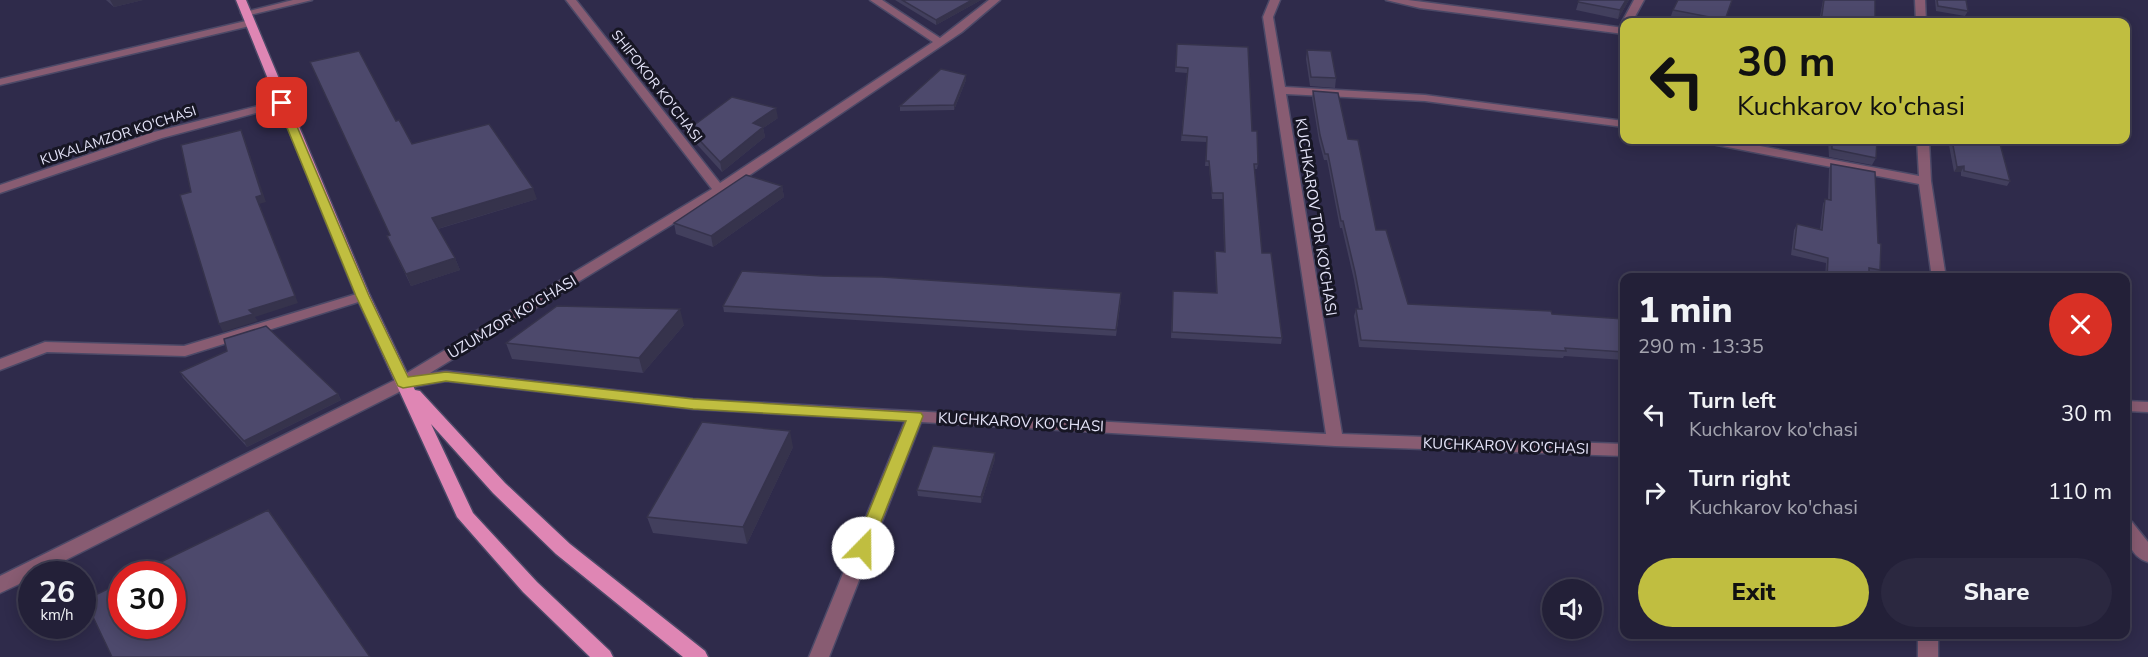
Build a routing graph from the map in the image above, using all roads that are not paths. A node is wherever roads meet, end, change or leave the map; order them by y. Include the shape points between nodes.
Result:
1 (241, 0) edge
2 (308, 0) edge
3 (571, 0) edge
4 (875, 0) edge
5 (995, 0) edge
6 (1275, 0) edge
7 (1391, 0) edge
8 (1639, 0) edge
9 (1920, 0) edge
10 (248, 18) junction
11 (1630, 18) edge
12 (1921, 18) edge
13 (1620, 27) edge
14 (939, 42) junction
15 (0, 82) edge
16 (1279, 90) junction
17 (282, 103) junction
18 (1620, 123) edge
19 (1733, 144) edge
20 (1923, 144) edge
21 (1925, 181) junction
22 (0, 189) edge
23 (719, 190) junction
24 (1938, 273) edge
25 (363, 296) junction
26 (0, 365) edge
27 (403, 383) junction
28 (2130, 406) edge
29 (2148, 407) edge
30 (915, 416) junction
31 (1335, 440) junction
32 (1620, 450) edge
33 (2130, 532) edge
34 (2148, 555) edge
35 (0, 585) edge
36 (1928, 639) edge
37 (603, 657) edge
38 (698, 657) edge
39 (819, 657) edge
40 (1928, 657) edge

1 - 10 main road
2 - 10 street
3 - 23 street, SHIFOKOR KO'CHASI
4 - 14 street
5 - 14 street, UZUMZOR KO'CHASI
6 - 16 street, KUCHKAROV TOR KO'CHASI via 1268,17
7 - 13 street via 1446,10
8 - 11 street
9 - 12 street
10 - 15 street
10 - 17 main road
14 - 23 street, UZUMZOR KO'CHASI
16 - 18 street via 1425,98
16 - 31 street, KUCHKAROV TOR KO'CHASI
17 - 22 street, KUKALAMZOR KO'CHASI via 158,135
17 - 25 main road
19 - 21 street
20 - 21 street
21 - 24 street
23 - 27 street, UZUMZOR KO'CHASI
25 - 26 street via 185,351 45,347
25 - 27 main road
27 - 30 street, KUCHKAROV KO'CHASI via 446,376 693,404
27 - 35 street, UZUMZOR KO'CHASI
27 - 37 main road via 466,517 530,587
27 - 38 main road via 499,488 563,549
28 - 29 street
30 - 31 street, KUCHKAROV KO'CHASI
30 - 39 street
31 - 32 street, KUCHKAROV KO'CHASI
33 - 34 street
36 - 40 street

